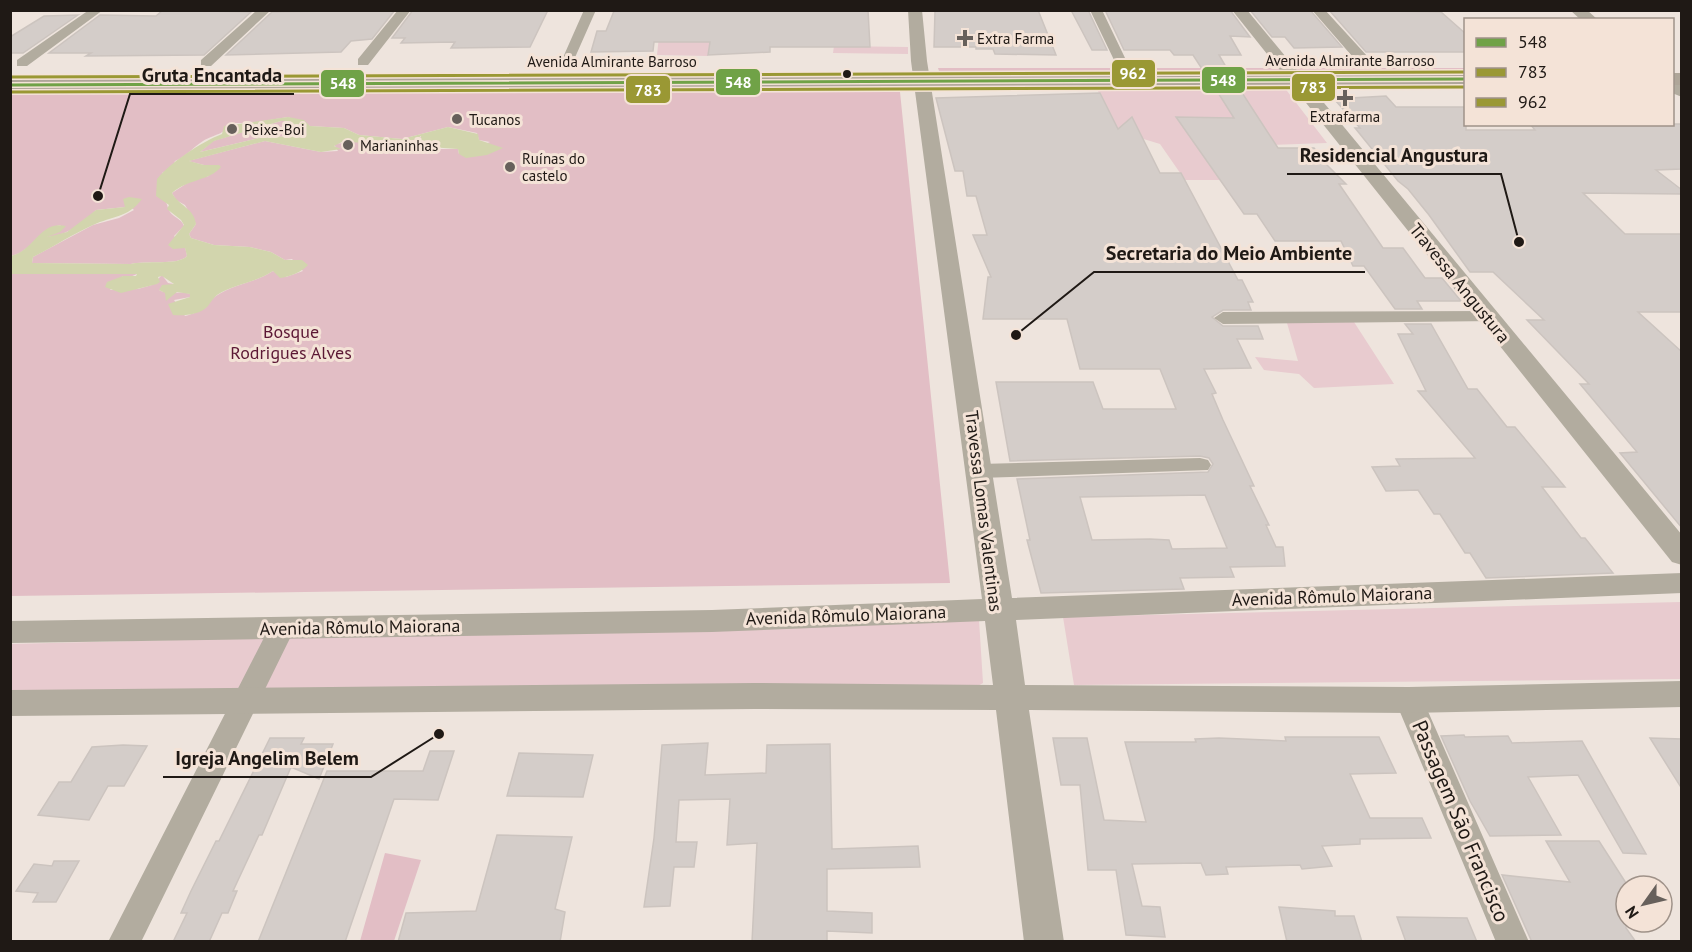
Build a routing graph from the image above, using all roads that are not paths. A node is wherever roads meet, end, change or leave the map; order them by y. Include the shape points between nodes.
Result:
1 (97, 10) edge
2 (266, 10) edge
3 (405, 10) edge
4 (590, 10) edge
5 (915, 10) edge
6 (1096, 10) edge
7 (1239, 10) edge
8 (1318, 10) edge
9 (1120, 60) junction
10 (1278, 60) junction
11 (1363, 60) junction
12 (1464, 60) edge
13 (363, 62) junction
14 (567, 62) junction
15 (16, 63) edge
16 (206, 63) junction
17 (922, 71) junction
18 (1293, 79) junction
19 (1464, 79) edge
20 (10, 85) edge
21 (1488, 317) junction
22 (1223, 318) dead end
23 (1200, 465) dead end
24 (980, 471) junction
25 (1682, 555) edge
26 (1682, 583) edge
27 (997, 609) junction
28 (282, 628) junction
29 (10, 632) edge
30 (1682, 694) edge
31 (1008, 695) junction
32 (1409, 700) junction
33 (243, 702) junction
34 (10, 703) edge
35 (124, 942) edge
36 (1044, 942) edge
37 (1514, 942) edge

1 - 15 street
2 - 16 street
3 - 13 street
4 - 14 street
5 - 17 street, Travessa Lomas Valentinas
6 - 9 street
7 - 10 street, Travessa Angustura
8 - 11 street
9 - 10 highway, Avenida Almirante Barroso
9 - 17 highway, Avenida Almirante Barroso
10 - 11 highway, Avenida Almirante Barroso
10 - 18 street, Travessa Angustura
11 - 12 highway, Avenida Almirante Barroso
13 - 14 highway, Avenida Almirante Barroso
13 - 16 highway, Avenida Almirante Barroso
14 - 17 highway, Avenida Almirante Barroso
15 - 16 highway, Avenida Almirante Barroso
17 - 18 highway, Avenida Almirante Barroso
17 - 20 highway, Avenida Almirante Barroso
17 - 24 street, Travessa Lomas Valentinas
18 - 19 highway, Avenida Almirante Barroso
18 - 21 street, Travessa Angustura
21 - 22 street
21 - 25 street, Travessa Angustura
23 - 24 street
24 - 27 street, Travessa Lomas Valentinas
26 - 27 street, Avenida Rômulo Maiorana
27 - 28 street, Avenida Rômulo Maiorana via 712,621
27 - 31 street, Travessa Lomas Valentinas
28 - 29 street, Avenida Rômulo Maiorana
28 - 33 street
30 - 32 street
31 - 32 street
31 - 33 street
31 - 36 street, Travessa Lomas Valentinas
32 - 37 street, Passagem São Francisco
33 - 34 street
33 - 35 street

